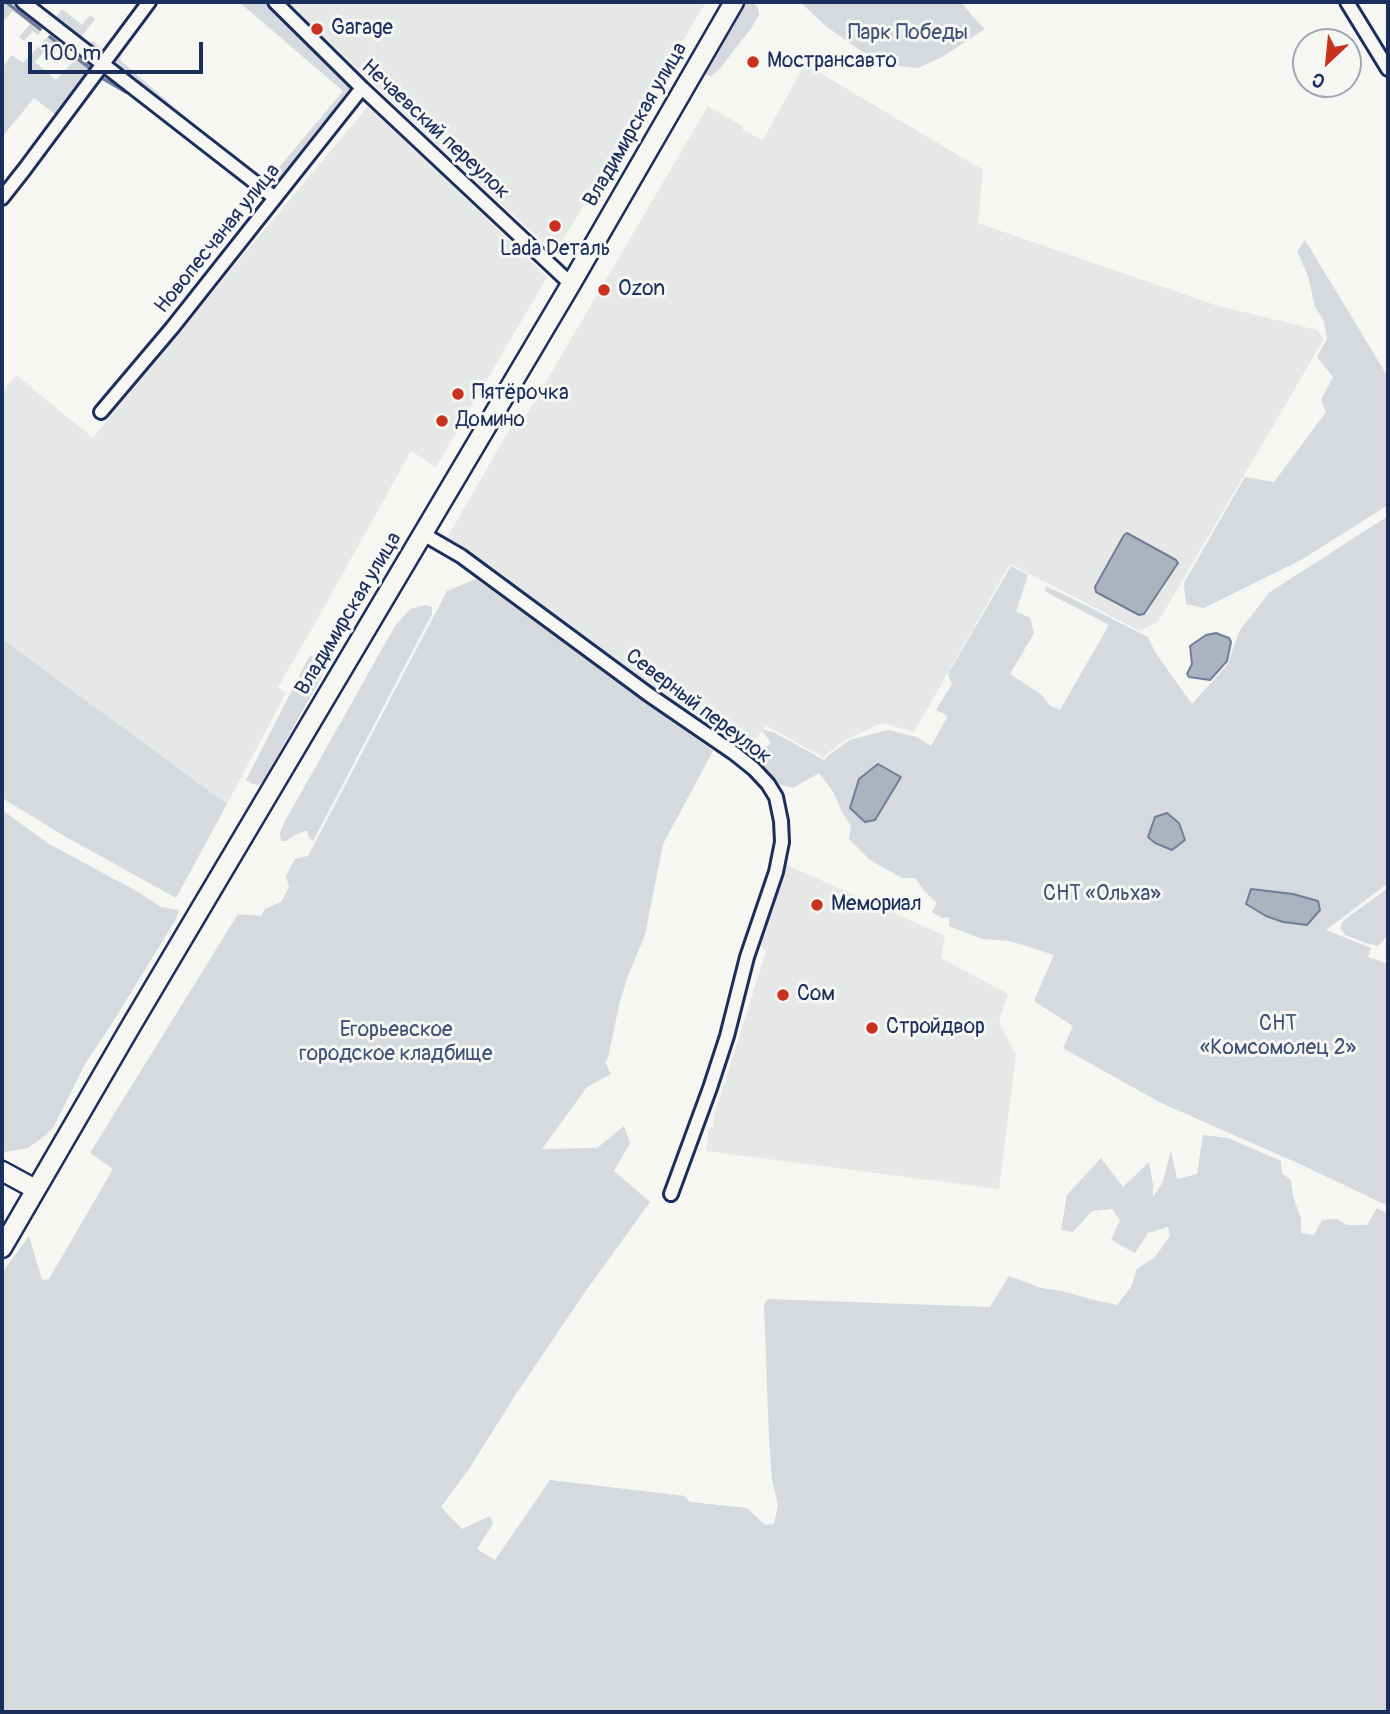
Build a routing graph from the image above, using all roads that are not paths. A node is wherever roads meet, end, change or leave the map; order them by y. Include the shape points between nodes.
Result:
1 (23, 2) edge
2 (149, 2) edge
3 (275, 2) edge
4 (734, 2) edge
5 (1348, 2) edge
6 (102, 63) junction
7 (1388, 69) edge
8 (362, 88) junction
9 (2, 198) edge
10 (275, 198) junction
11 (571, 284) junction
12 (101, 412) dead end
13 (424, 534) junction
14 (2, 1171) edge
15 (35, 1189) junction
16 (671, 1194) dead end
17 (2, 1248) edge

1 - 6 street
2 - 6 street
3 - 8 street, Нечаевский переулок
4 - 11 street, Владимирская улица
5 - 7 street
6 - 9 street
6 - 10 street
8 - 10 street, Новопесчаная улица
8 - 11 street, Нечаевский переулок
10 - 12 street, Новопесчаная улица
11 - 13 street, Владимирская улица
13 - 15 street, Владимирская улица
13 - 16 street, Северный переулок via 472,563 734,753 776,797 782,831 780,856 727,1036
14 - 15 street
15 - 17 street, Владимирская улица

